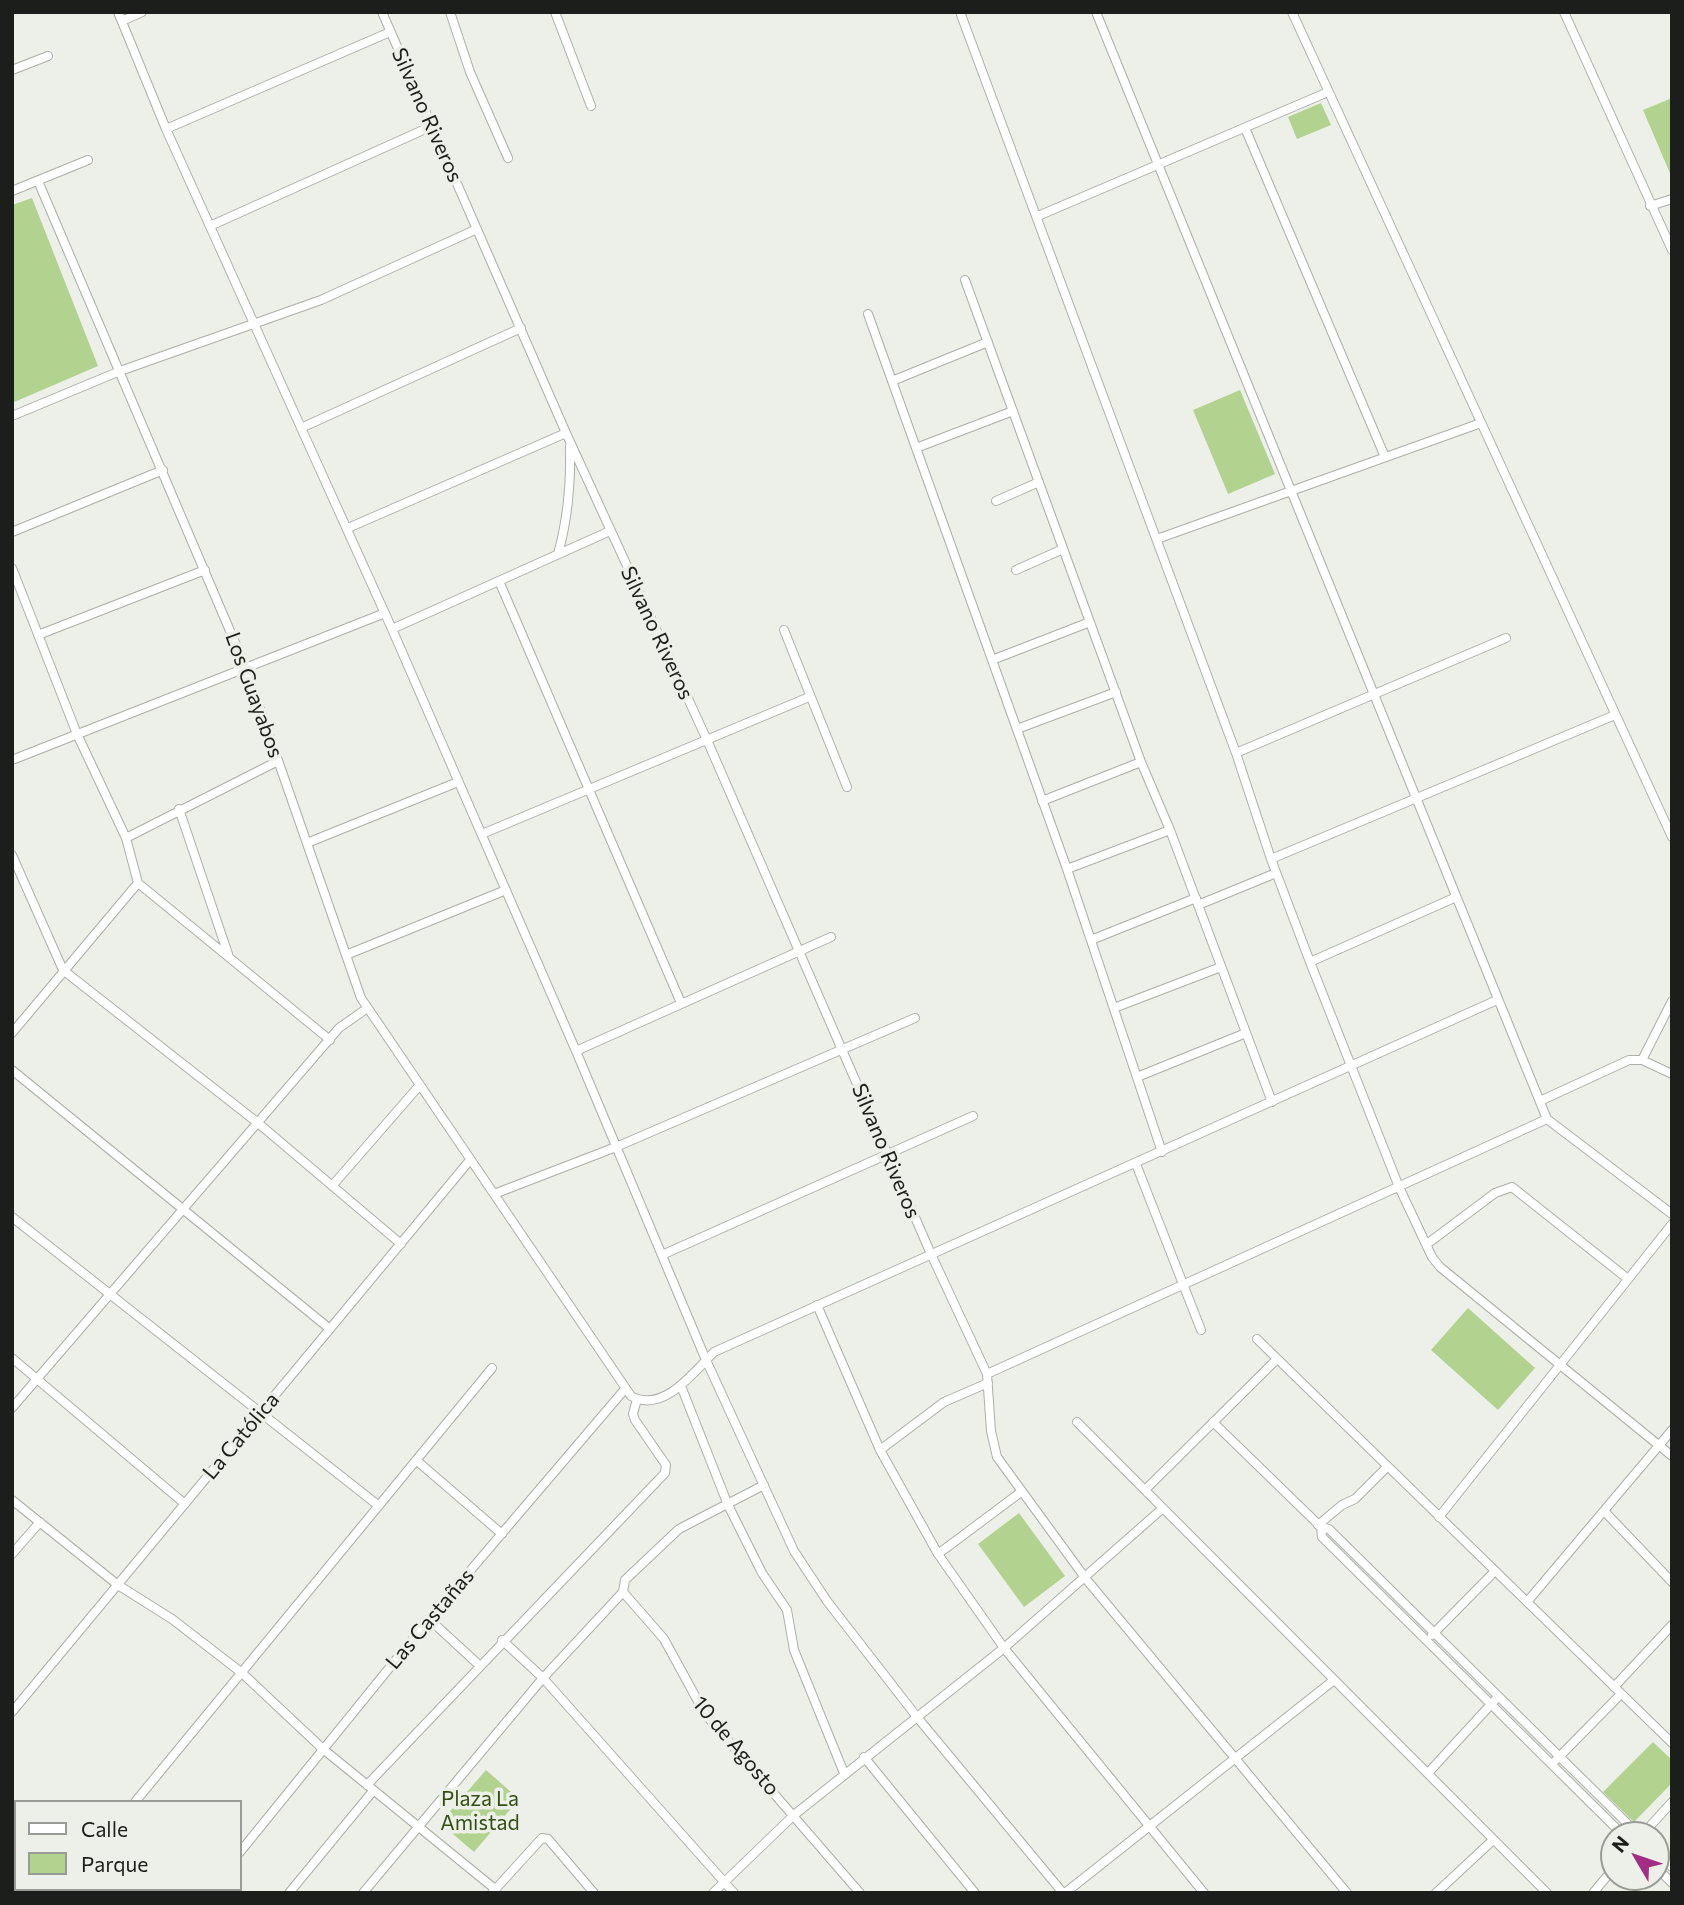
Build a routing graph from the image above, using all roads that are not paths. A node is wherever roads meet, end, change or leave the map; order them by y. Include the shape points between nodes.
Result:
1 (118, 12) edge
2 (142, 12) edge
3 (382, 12) edge
4 (450, 12) edge
5 (555, 12) edge
6 (960, 12) edge
7 (1096, 12) edge
8 (1292, 12) edge
9 (1564, 12) edge
10 (122, 21) junction
11 (390, 32) junction
12 (48, 55) dead end
13 (12, 70) edge
14 (1328, 92) junction
15 (591, 106) dead end
16 (432, 126) junction
17 (1245, 128) junction
18 (166, 129) junction
19 (508, 158) dead end
20 (88, 160) dead end
21 (1158, 166) junction
22 (38, 181) junction
23 (12, 191) edge
24 (1672, 199) edge
25 (1650, 206) junction
26 (1038, 216) junction
27 (210, 226) junction
28 (477, 229) junction
29 (1672, 250) edge
30 (965, 280) dead end
31 (868, 314) dead end
32 (254, 324) junction
33 (521, 328) junction
34 (988, 342) junction
35 (120, 371) junction
36 (892, 381) junction
37 (1013, 411) junction
38 (12, 416) edge
39 (1481, 423) junction
40 (301, 428) junction
41 (565, 433) junction
42 (570, 443) junction
43 (916, 448) junction
44 (1385, 457) junction
45 (163, 470) junction
46 (1039, 482) junction
47 (1291, 491) junction
48 (996, 501) dead end
49 (348, 528) junction
50 (610, 531) junction
51 (12, 532) edge
52 (1157, 538) junction
53 (1063, 549) junction
54 (558, 554) junction
55 (12, 568) edge
56 (205, 570) junction
57 (1016, 570) dead end
58 (499, 581) junction
59 (385, 613) junction
60 (1090, 622) junction
61 (392, 629) junction
62 (784, 630) dead end
63 (38, 635) junction
64 (1506, 638) dead end
65 (992, 660) junction
66 (245, 666) junction
67 (1116, 692) junction
68 (1374, 694) junction
69 (809, 697) junction
70 (1615, 715) junction
71 (1017, 729) junction
72 (77, 734) junction
73 (707, 740) junction
74 (1236, 752) junction
75 (12, 760) edge
76 (278, 761) junction
77 (1141, 762) junction
78 (458, 782) junction
79 (847, 787) dead end
80 (590, 791) junction
81 (1416, 797) junction
82 (1042, 800) junction
83 (179, 808) junction
84 (1170, 830) junction
85 (482, 834) junction
86 (1672, 837) edge
87 (126, 838) junction
88 (307, 843) junction
89 (12, 855) edge
90 (1271, 859) junction
91 (1067, 869) junction
92 (1276, 873) junction
93 (138, 883) junction
94 (506, 890) junction
95 (1454, 898) junction
96 (1197, 902) junction
97 (831, 937) dead end
98 (1091, 940) junction
99 (798, 951) junction
100 (346, 955) junction
101 (230, 960) junction
102 (1310, 962) junction
103 (1222, 967) junction
104 (63, 970) junction
105 (1497, 1000) junction
106 (1672, 1001) edge
107 (681, 1003) junction
108 (1114, 1008) junction
109 (366, 1009) junction
110 (915, 1018) dead end
111 (1246, 1032) junction
112 (12, 1033) edge
113 (330, 1040) junction
114 (842, 1049) junction
115 (576, 1051) junction
116 (1642, 1059) junction
117 (1353, 1062) junction
118 (12, 1070) edge
119 (1672, 1074) edge
120 (1137, 1077) junction
121 (419, 1086) junction
122 (1540, 1101) junction
123 (1272, 1102) junction
124 (973, 1116) dead end
125 (1547, 1119) junction
126 (258, 1123) junction
127 (616, 1147) junction
128 (1163, 1152) junction
129 (888, 1153) junction
130 (470, 1160) junction
131 (1136, 1164) junction
132 (332, 1186) junction
133 (1399, 1186) junction
134 (494, 1194) junction
135 (184, 1209) junction
136 (1672, 1213) edge
137 (12, 1217) edge
138 (1672, 1224) edge
139 (401, 1244) junction
140 (1427, 1244) junction
141 (931, 1254) junction
142 (662, 1255) junction
143 (1628, 1279) junction
144 (1183, 1284) junction
145 (110, 1295) junction
146 (817, 1306) junction
147 (330, 1329) junction
148 (1201, 1330) dead end
149 (1257, 1339) dead end
150 (12, 1358) edge
151 (1277, 1359) junction
152 (706, 1360) junction
153 (1562, 1365) junction
154 (492, 1368) dead end
155 (987, 1378) junction
156 (37, 1379) junction
157 (681, 1386) junction
158 (625, 1390) junction
159 (637, 1399) junction
160 (12, 1408) edge
161 (260, 1413) junction
162 (1077, 1422) dead end
163 (1213, 1422) junction
164 (1672, 1430) edge
165 (1660, 1446) junction
166 (880, 1450) junction
167 (1672, 1456) edge
168 (416, 1460) junction
169 (1386, 1468) junction
170 (764, 1485) junction
171 (1145, 1490) junction
172 (1021, 1492) junction
173 (12, 1500) edge
174 (185, 1504) junction
175 (728, 1505) junction
176 (379, 1506) junction
177 (1163, 1508) junction
178 (1605, 1512) junction
179 (1439, 1517) junction
180 (40, 1522) junction
181 (1319, 1526) junction
182 (502, 1534) junction
183 (12, 1554) edge
184 (938, 1554) junction
185 (1495, 1572) junction
186 (1086, 1579) junction
187 (1672, 1582) edge
188 (118, 1585) junction
189 (623, 1592) junction
190 (1527, 1602) junction
191 (429, 1619) junction
192 (1672, 1625) edge
193 (1435, 1632) junction
194 (1427, 1639) junction
195 (502, 1640) junction
196 (1004, 1648) junction
197 (479, 1665) junction
198 (242, 1673) junction
199 (543, 1678) junction
200 (1334, 1680) junction
201 (1614, 1687) junction
202 (1621, 1694) junction
203 (1499, 1697) junction
204 (1491, 1704) junction
205 (12, 1712) edge
206 (917, 1717) junction
207 (1672, 1743) edge
208 (323, 1749) junction
209 (864, 1757) junction
210 (1559, 1757) junction
211 (1234, 1758) junction
212 (1552, 1765) junction
213 (844, 1773) junction
214 (1428, 1773) junction
215 (370, 1788) junction
216 (137, 1800) edge
217 (1672, 1802) edge
218 (794, 1815) junction
219 (1609, 1821) edge
220 (1626, 1821) edge
221 (1654, 1821) edge
222 (1147, 1824) junction
223 (418, 1827) junction
224 (1493, 1840) junction
225 (242, 1850) edge
226 (724, 1882) junction
227 (493, 1891) edge
228 (289, 1893) edge
229 (363, 1893) edge
230 (594, 1893) edge
231 (713, 1893) edge
232 (734, 1893) edge
233 (860, 1893) edge
234 (975, 1893) edge
235 (1064, 1893) edge
236 (1204, 1893) edge
237 (1347, 1893) edge
238 (1436, 1893) edge
239 (1547, 1893) edge

1 - 10 street
2 - 10 street
3 - 11 street, Silvano Riveros
4 - 19 street via 470,72
5 - 15 street
6 - 26 street
7 - 21 street
8 - 14 street
9 - 25 street
10 - 18 street
11 - 16 street, Silvano Riveros
11 - 18 street
12 - 13 street
14 - 17 street
14 - 39 street
16 - 27 street
16 - 28 street, Silvano Riveros
17 - 21 street
17 - 44 street
18 - 27 street
20 - 22 street
21 - 26 street
21 - 47 street
22 - 23 street
22 - 35 street, Los Guayabos
24 - 25 street
25 - 29 street
26 - 52 street
27 - 32 street
28 - 32 street via 321,300
28 - 33 street, Silvano Riveros
30 - 34 street
31 - 36 street
32 - 35 street
32 - 40 street
33 - 40 street
33 - 41 street, Silvano Riveros
34 - 36 street
34 - 37 street
35 - 38 street
35 - 45 street, Los Guayabos
36 - 43 street
37 - 43 street
37 - 46 street
39 - 44 street
39 - 70 street
40 - 49 street
41 - 42 street, Silvano Riveros
41 - 49 street
42 - 50 street, Silvano Riveros
42 - 54 street via 569,497
43 - 65 street
44 - 47 street
45 - 51 street
45 - 56 street, Los Guayabos
46 - 48 street
46 - 53 street
47 - 52 street
47 - 68 street
49 - 59 street
50 - 54 street
50 - 73 street, Silvano Riveros
52 - 74 street
53 - 57 street
53 - 60 street
54 - 58 street
55 - 63 street
56 - 63 street
56 - 66 street, Los Guayabos
58 - 61 street
58 - 80 street
59 - 61 street
59 - 66 street
60 - 65 street
60 - 67 street
61 - 78 street
62 - 69 street
63 - 72 street
64 - 68 street
65 - 71 street
66 - 72 street
66 - 76 street, Los Guayabos
67 - 71 street
67 - 77 street
68 - 74 street
68 - 81 street
69 - 73 street
69 - 79 street
70 - 81 street
70 - 86 street
71 - 82 street
72 - 75 street
72 - 87 street
73 - 80 street
73 - 99 street, Silvano Riveros
74 - 90 street
76 - 83 street
76 - 88 street, Los Guayabos
77 - 82 street
77 - 84 street
78 - 85 street
78 - 88 street
80 - 85 street
80 - 107 street
81 - 90 street
81 - 95 street
82 - 91 street
83 - 87 street
83 - 101 street
84 - 91 street
84 - 96 street
85 - 94 street
87 - 93 street
88 - 100 street, Los Guayabos
89 - 104 street
90 - 92 street
91 - 98 street
92 - 96 street
92 - 102 street
93 - 101 street
93 - 104 street
94 - 100 street
94 - 115 street
95 - 102 street
95 - 105 street
96 - 98 street
96 - 103 street
97 - 99 street
98 - 108 street
99 - 107 street
99 - 114 street, Silvano Riveros
100 - 109 street, Los Guayabos
101 - 113 street
102 - 117 street
103 - 108 street
103 - 111 street
104 - 112 street
104 - 126 street
105 - 117 street
105 - 122 street
106 - 116 street
107 - 115 street
108 - 120 street
109 - 113 street via 351,1017
109 - 121 street, Los Guayabos
110 - 114 street
111 - 120 street
111 - 123 street
113 - 126 street
114 - 127 street
114 - 129 street, Silvano Riveros
115 - 127 street
116 - 119 street
116 - 122 street via 1629,1060
117 - 123 street
117 - 133 street
118 - 135 street
120 - 128 street
121 - 130 street, Los Guayabos
121 - 132 street
122 - 125 street
123 - 128 street
124 - 129 street
125 - 133 street
125 - 136 street
126 - 132 street
126 - 135 street
127 - 134 street
127 - 142 street
128 - 131 street
129 - 141 street, Silvano Riveros
129 - 142 street
130 - 134 street, Los Guayabos
130 - 139 street, La Católica
131 - 141 street
131 - 144 street
132 - 139 street
133 - 140 street
133 - 144 street
134 - 158 street, Los Guayabos
135 - 145 street
135 - 147 street
137 - 145 street
138 - 143 street
139 - 147 street, La Católica
140 - 143 street via 1495,1193 1512,1187
140 - 153 street via 1440,1267
141 - 146 street
141 - 155 street, Silvano Riveros
142 - 152 street
143 - 153 street
144 - 148 street
144 - 155 street
145 - 156 street
145 - 161 street
146 - 152 street via 714,1352
146 - 166 street
147 - 161 street, La Católica
149 - 151 street
150 - 156 street
151 - 163 street
151 - 169 street
152 - 157 street
152 - 170 street
153 - 165 street
153 - 179 street
154 - 168 street
155 - 166 street via 944,1402
155 - 172 street via 997,1457
156 - 160 street
156 - 174 street
157 - 159 street via 644,1401
157 - 175 street
158 - 159 street, Los Guayabos
158 - 182 street, Las Castañas
159 - 195 street via 635,1420 666,1465 665,1473
161 - 174 street, La Católica
161 - 176 street
162 - 171 street
163 - 171 street
163 - 181 street
164 - 165 street
165 - 167 street
165 - 178 street
166 - 184 street
168 - 176 street
168 - 182 street
169 - 179 street
169 - 181 street
170 - 175 street
170 - 206 street via 805,1570
171 - 177 street
172 - 184 street
172 - 186 street
173 - 180 street
174 - 188 street, La Católica
175 - 189 street via 679,1529 625,1580
175 - 213 street via 762,1573 787,1610 794,1650
176 - 198 street
177 - 186 street
177 - 200 street
178 - 187 street
178 - 190 street
179 - 185 street
180 - 183 street
180 - 188 street
181 - 193 street via 1329,1529
181 - 194 street via 1322,1536
182 - 191 street, Las Castañas
184 - 196 street
185 - 190 street
185 - 193 street
186 - 196 street
186 - 211 street
188 - 198 street via 173,1619
188 - 205 street, La Católica
189 - 199 street
189 - 218 street, 10 de Agosto via 664,1639 705,1714
190 - 201 street
191 - 197 street
191 - 208 street, Las Castañas
192 - 201 street
193 - 194 street
193 - 203 street
194 - 204 street
195 - 197 street
195 - 199 street
196 - 206 street
196 - 222 street
197 - 215 street
198 - 208 street
198 - 216 street
199 - 223 street
199 - 226 street
200 - 211 street
200 - 214 street
201 - 202 street
202 - 207 street
202 - 210 street
203 - 204 street
203 - 210 street
204 - 212 street
204 - 214 street
206 - 209 street
206 - 235 street
208 - 215 street
208 - 225 street, Las Castañas
209 - 213 street
209 - 234 street
210 - 212 street
210 - 220 street
211 - 222 street
211 - 237 street
212 - 219 street
213 - 218 street
214 - 224 street
215 - 223 street
215 - 228 street
217 - 221 street
218 - 226 street
218 - 233 street, 10 de Agosto
222 - 235 street
222 - 236 street
223 - 227 street
223 - 229 street
224 - 238 street
224 - 239 street
226 - 231 street
226 - 232 street
227 - 230 street via 542,1838 548,1839

